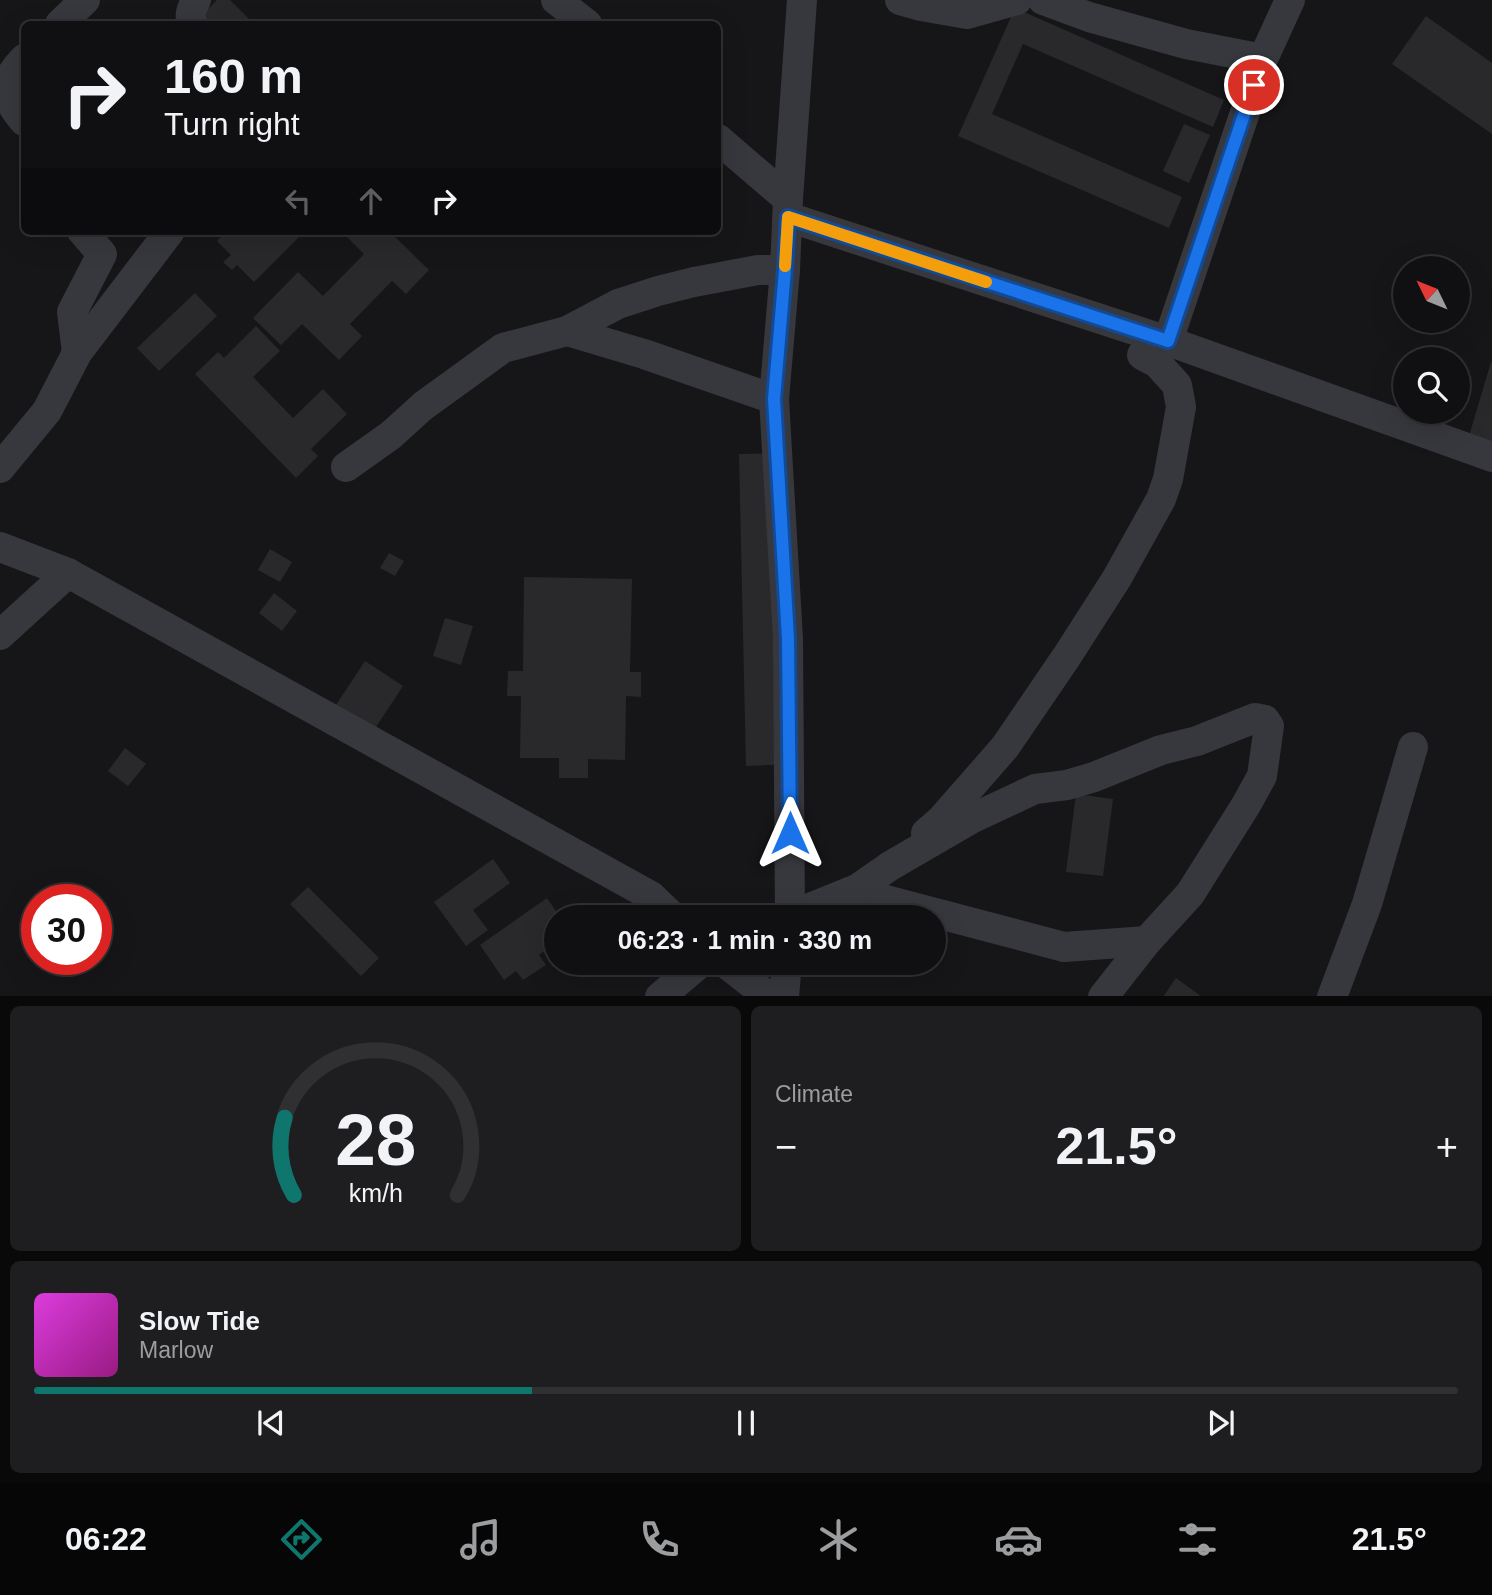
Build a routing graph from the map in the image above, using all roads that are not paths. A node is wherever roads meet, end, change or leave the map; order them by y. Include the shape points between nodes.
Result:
1 (85, 0) edge
2 (196, 0) edge
3 (556, 0) edge
4 (802, 0) edge
5 (900, 0) edge
6 (1017, 0) edge
7 (1043, 0) edge
8 (1290, 0) edge
9 (63, 21) edge
10 (191, 21) edge
11 (583, 21) edge
12 (1263, 60) junction
13 (21, 62) edge
14 (21, 117) edge
15 (721, 142) edge
16 (788, 208) junction
17 (85, 235) edge
18 (167, 235) edge
19 (785, 270) junction
20 (567, 331) junction
21 (1168, 341) junction
22 (77, 354) junction
23 (774, 399) junction
24 (1492, 457) edge
25 (346, 467) dead end
26 (0, 468) edge
27 (0, 547) edge
28 (68, 573) junction
29 (0, 635) edge
30 (1413, 747) dead end
31 (890, 866) junction
32 (849, 892) junction
33 (660, 905) edge
34 (790, 905) edge
35 (817, 905) edge
36 (1147, 941) junction
37 (685, 975) edge
38 (741, 975) edge
39 (786, 975) edge
40 (660, 996) edge
41 (769, 996) edge
42 (785, 996) edge
43 (1103, 996) edge
44 (1332, 996) edge

1 - 9 street
2 - 10 street
3 - 11 street
4 - 16 street
5 - 6 street via 967,14
7 - 12 street via 1186,44
8 - 12 street
12 - 21 street
13 - 14 street via 9,78 8,100
15 - 16 street
16 - 19 street
16 - 21 street
17 - 22 street via 102,254 72,312
18 - 22 street
19 - 20 street via 758,270 658,291 618,303
19 - 23 street
20 - 23 street
20 - 25 street via 503,348
21 - 24 street
21 - 31 street via 1142,355 1157,363 1177,385 1181,407 1161,499 1117,578 1005,747 942,819
22 - 26 street via 47,411
23 - 34 street via 788,639
27 - 28 street
28 - 29 street
28 - 33 street
30 - 44 street via 1367,904
31 - 32 street
31 - 36 street via 971,819 1035,789 1094,777 1255,718 1265,720 1269,726 1262,776 1247,805 1190,894
32 - 35 street
32 - 36 street via 1064,947
36 - 43 street
37 - 40 street
38 - 41 street
39 - 42 street

